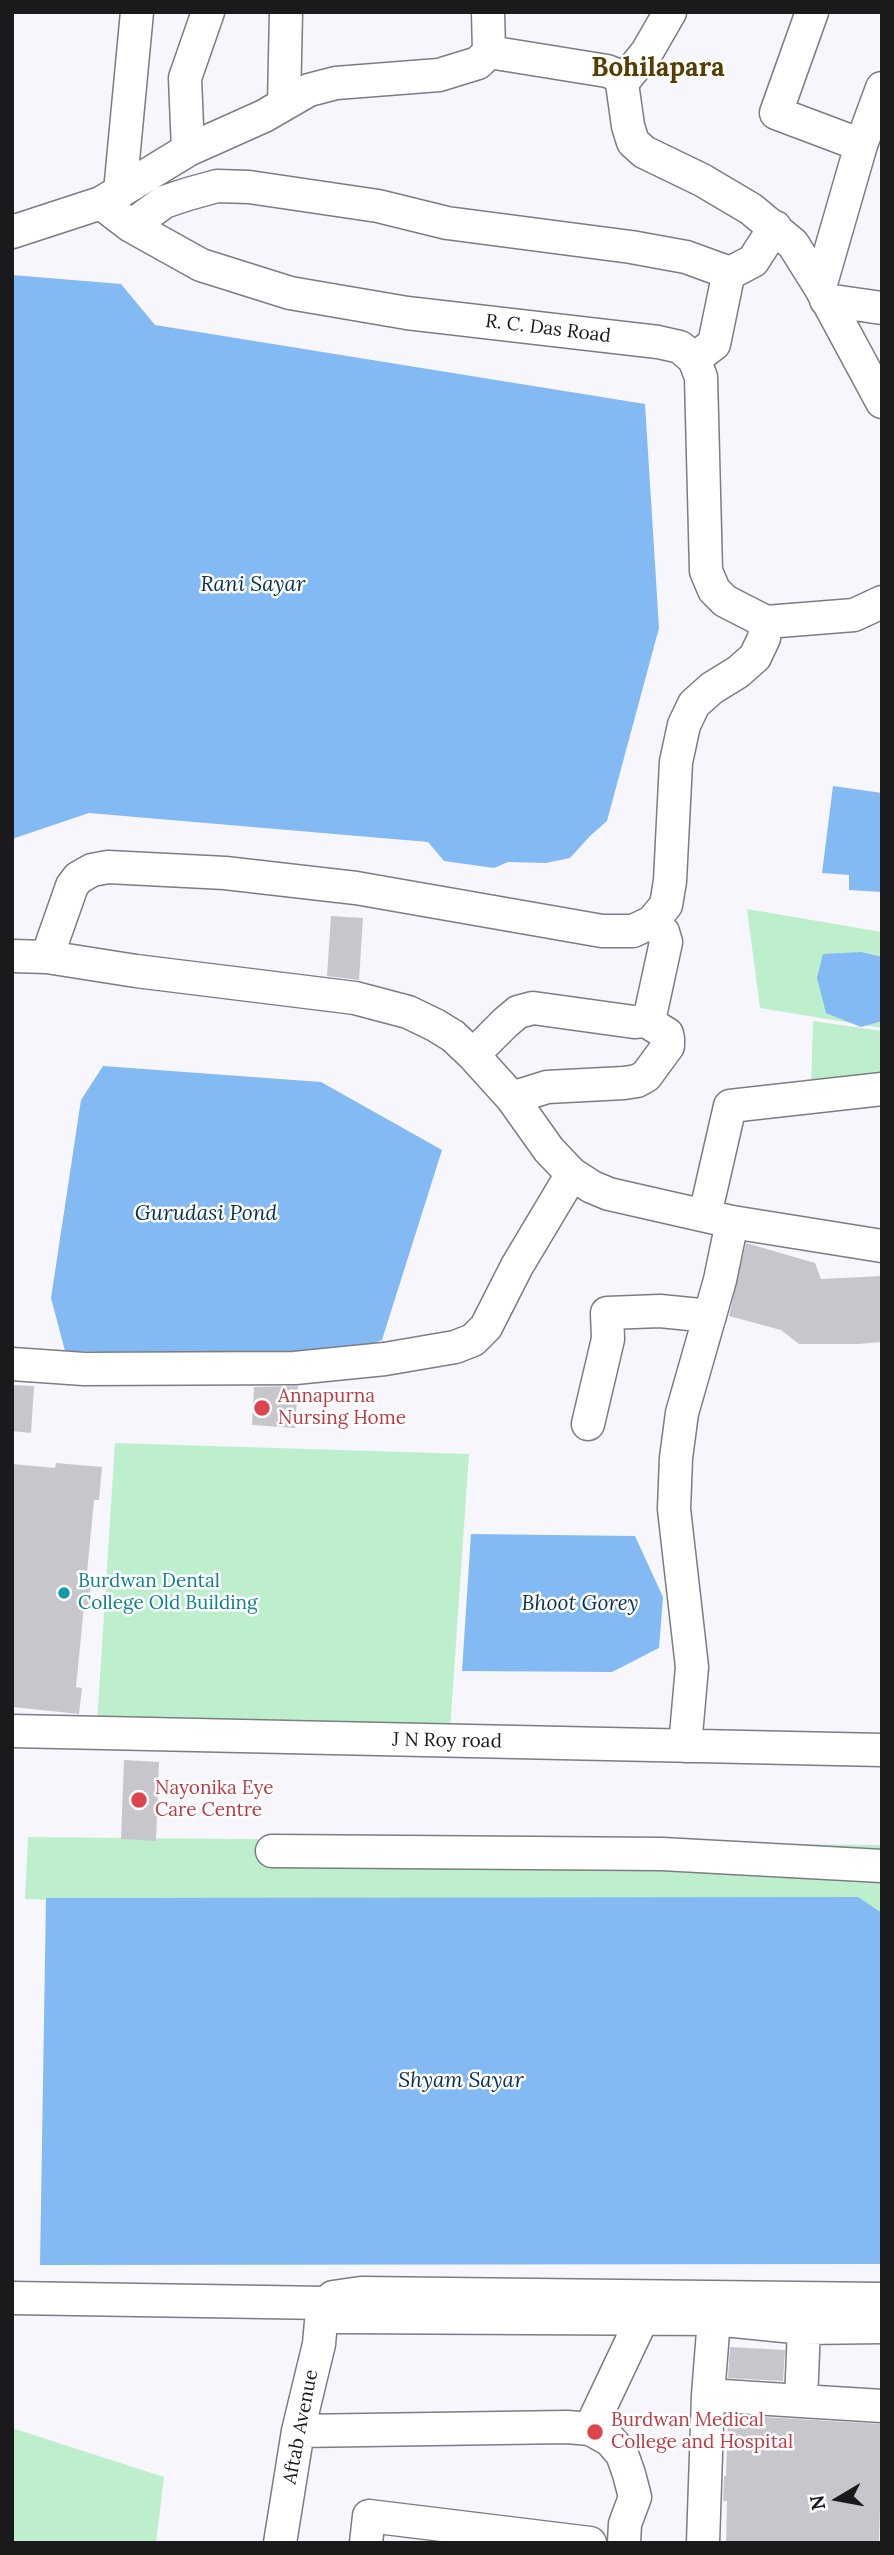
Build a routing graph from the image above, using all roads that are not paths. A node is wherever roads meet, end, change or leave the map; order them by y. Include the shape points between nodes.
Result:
1 (137, 12) edge
2 (208, 12) edge
3 (286, 12) edge
4 (488, 12) edge
5 (670, 12) edge
6 (812, 12) edge
7 (489, 52) junction
8 (622, 83) junction
9 (882, 88) edge
10 (284, 104) junction
11 (861, 145) junction
12 (188, 150) junction
13 (110, 197) junction
14 (131, 226) junction
15 (775, 227) junction
16 (12, 232) edge
17 (730, 274) junction
18 (823, 293) junction
19 (882, 308) edge
20 (694, 359) junction
21 (882, 402) edge
22 (882, 602) edge
23 (766, 622) junction
24 (652, 922) junction
25 (12, 957) edge
26 (47, 957) junction
27 (646, 1021) junction
28 (473, 1055) junction
29 (882, 1089) edge
30 (512, 1098) junction
31 (572, 1174) junction
32 (718, 1218) junction
33 (882, 1246) edge
34 (710, 1316) junction
35 (12, 1364) edge
36 (588, 1424) dead end
37 (12, 1731) edge
38 (685, 1746) junction
39 (882, 1750) edge
40 (272, 1851) dead end
41 (882, 1866) edge
42 (12, 2298) edge
43 (882, 2299) edge
44 (324, 2307) junction
45 (642, 2319) junction
46 (714, 2319) junction
47 (882, 2327) edge
48 (804, 2328) junction
49 (708, 2395) junction
50 (801, 2401) junction
51 (882, 2406) edge
52 (590, 2429) junction
53 (298, 2431) junction
54 (280, 2543) edge
55 (366, 2543) edge
56 (590, 2543) edge
57 (624, 2543) edge
58 (702, 2543) edge

1 - 13 street
2 - 12 street via 185,78
3 - 10 street
4 - 7 street
5 - 8 street
6 - 11 street via 776,113
7 - 8 street via 607,71
7 - 10 street via 462,70 336,83 309,90
8 - 15 street via 633,142
9 - 11 street
10 - 12 street
11 - 18 street
12 - 13 street
13 - 14 street, R. C. Das Road
13 - 16 street
14 - 17 street via 164,202 188,194 217,186 249,187 378,206 447,223 631,247 686,257
14 - 20 street, R. C. Das Road via 201,265 290,293 407,313 658,342 680,347
15 - 17 street via 753,261
15 - 18 street via 793,244
17 - 20 street via 714,344
18 - 19 street
18 - 21 street
20 - 23 street via 701,377 706,571 725,601
22 - 23 street via 854,615
23 - 24 street via 755,657 694,704 684,725 676,762 670,881 666,905
24 - 26 street via 633,932 602,931 356,888 225,873 108,867 92,870 72,886
24 - 27 street via 666,942
25 - 26 street
26 - 28 street via 355,998 408,1012 435,1025
27 - 28 street via 533,1007 512,1017
27 - 30 street via 667,1034 668,1046 646,1076 624,1083 547,1087
28 - 30 street
29 - 32 street via 730,1107
30 - 31 street
31 - 32 street via 608,1194
31 - 35 street via 486,1327 455,1347 295,1368 84,1369
32 - 33 street
32 - 34 street
34 - 36 street via 660,1311 607,1313 608,1339
34 - 38 street via 682,1413 676,1458 674,1509 692,1667
37 - 38 street, J N Roy road
38 - 39 street, J N Roy road
40 - 41 street via 662,1854
42 - 44 street
43 - 44 street via 361,2293 333,2297
44 - 45 street via 334,2317
44 - 53 street, Aftab Avenue
45 - 46 street
45 - 52 street
46 - 48 street
46 - 49 street
47 - 48 street
48 - 50 street
49 - 50 street
49 - 58 street
50 - 51 street
52 - 53 street
52 - 57 street via 610,2440 622,2454 629,2474 635,2497
53 - 54 street, Aftab Avenue
55 - 56 street via 369,2516

